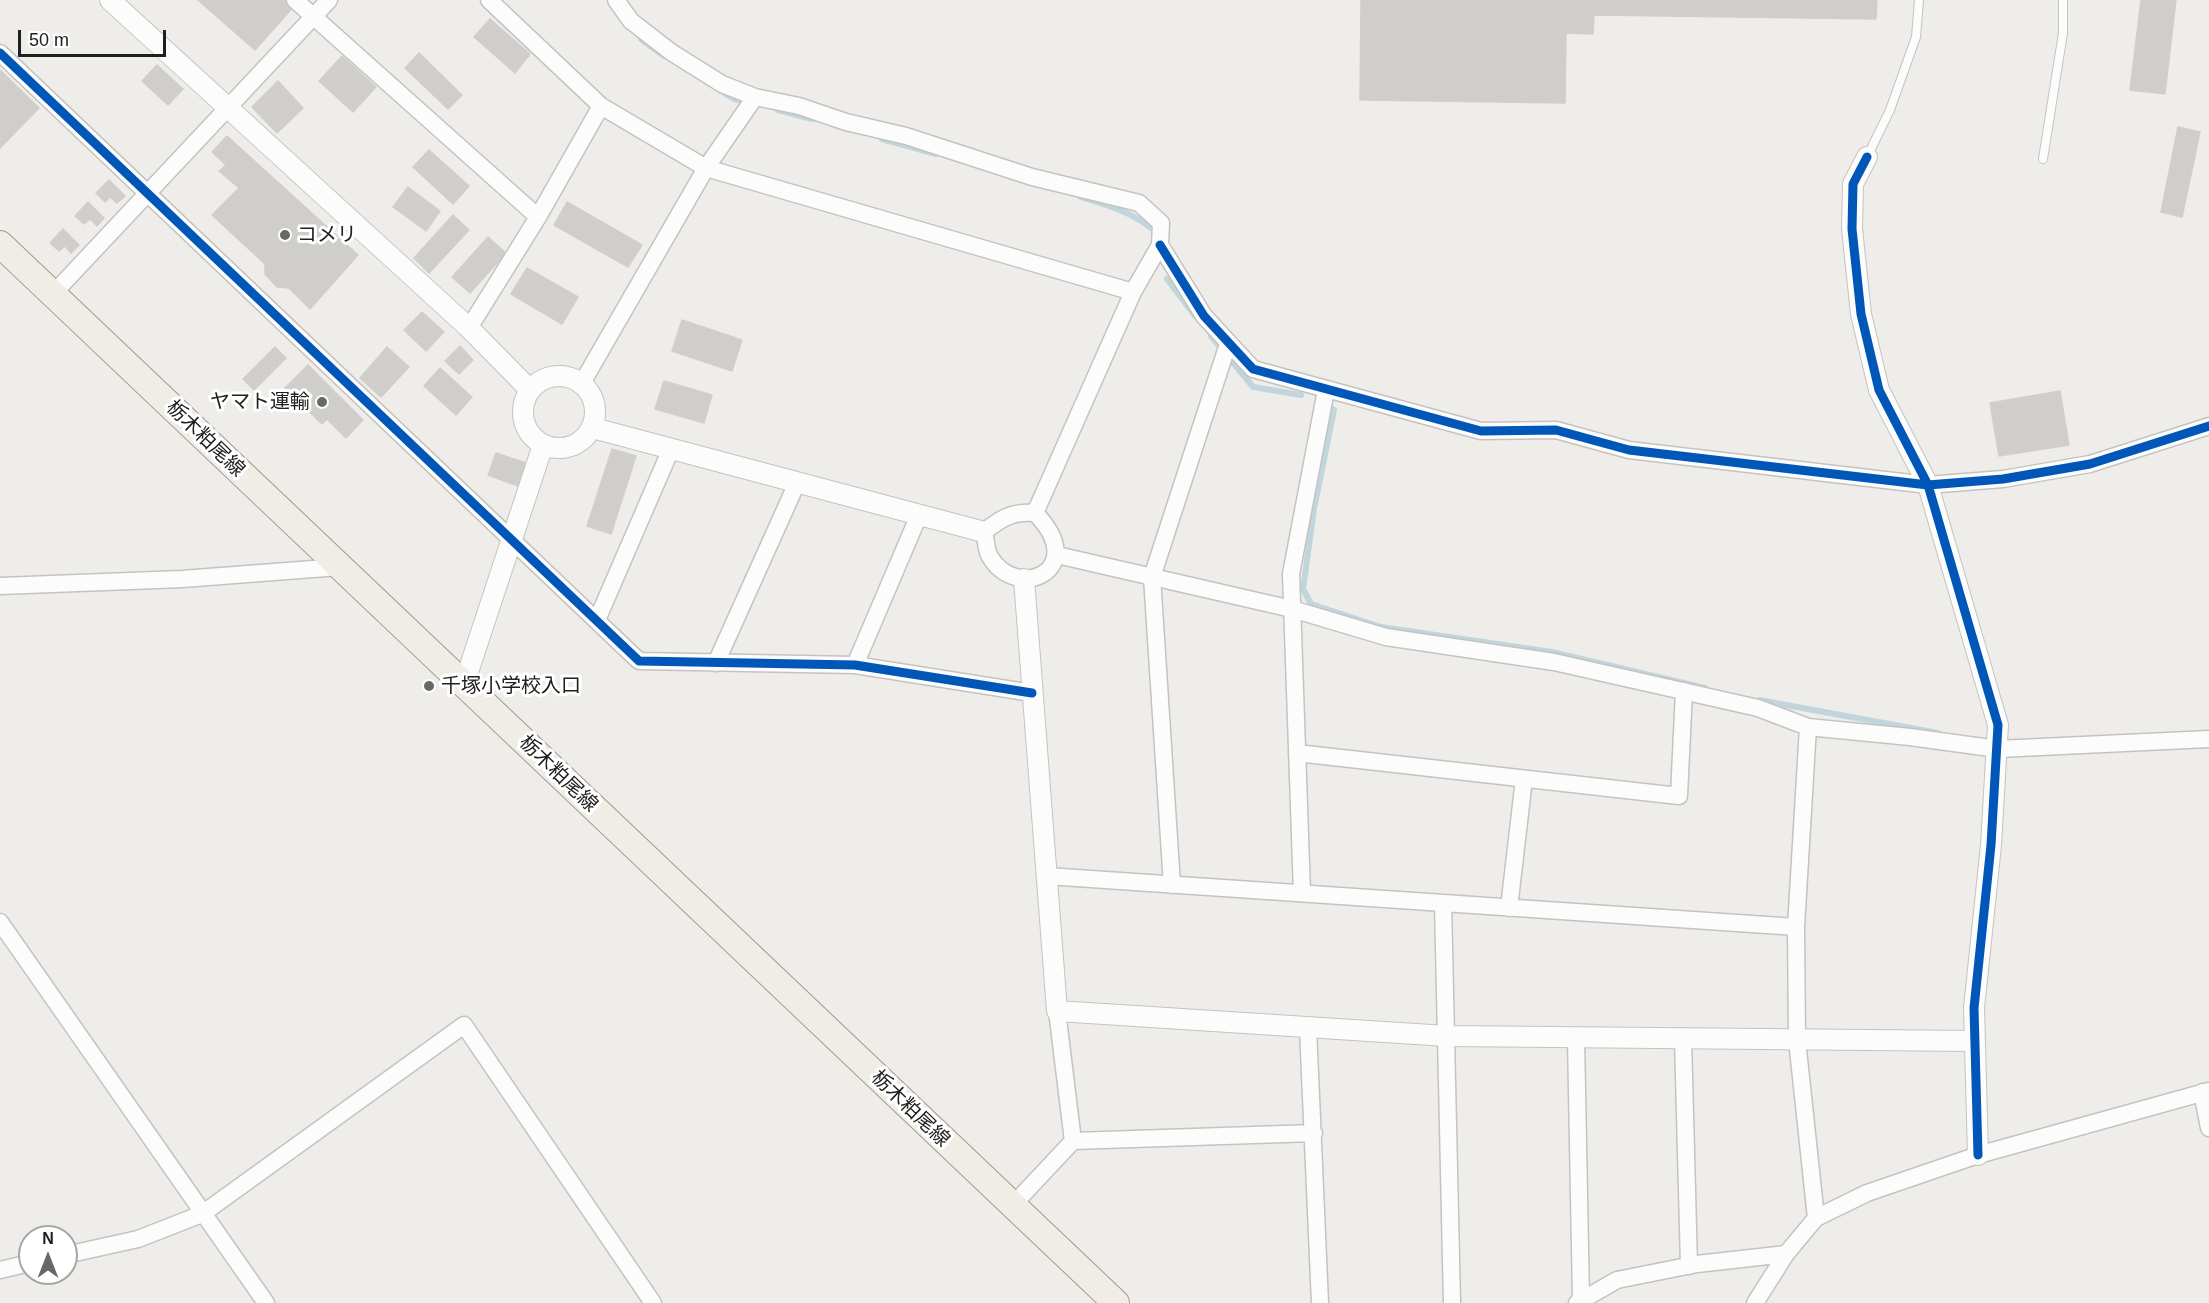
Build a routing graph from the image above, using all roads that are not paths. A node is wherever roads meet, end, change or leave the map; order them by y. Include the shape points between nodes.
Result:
1 (110, 0) edge
2 (295, 0) edge
3 (330, 0) edge
4 (489, 0) edge
5 (616, 0) edge
6 (1918, 0) edge
7 (2063, 0) edge
8 (313, 17) junction
9 (0, 53) edge
10 (755, 97) junction
11 (601, 106) junction
12 (226, 108) junction
13 (1867, 157) joint
14 (2043, 159) dead end
15 (706, 168) junction
16 (148, 194) junction
17 (538, 217) junction
18 (0, 244) edge
19 (1160, 245) junction
20 (1133, 292) junction
21 (53, 294) junction
22 (470, 328) junction
23 (1228, 344) junction
24 (582, 383) junction
25 (530, 390) junction
26 (1326, 390) junction
27 (2209, 426) edge
28 (592, 428) junction
29 (543, 445) junction
30 (671, 449) junction
31 (797, 483) junction
32 (1928, 485) junction
33 (1035, 513) junction
34 (919, 515) junction
35 (984, 532) junction
36 (513, 539) junction
37 (1057, 555) junction
38 (339, 567) junction
39 (1152, 577) junction
40 (1024, 579) junction
41 (0, 586) edge
42 (1292, 609) junction
43 (597, 620) junction
44 (716, 663) junction
45 (855, 665) junction
46 (464, 684) junction
47 (1684, 691) junction
48 (1032, 693) junction
49 (1808, 727) junction
50 (2209, 738) edge
51 (1998, 749) junction
52 (1297, 753) junction
53 (1524, 779) junction
54 (1047, 876) junction
55 (1172, 885) junction
56 (1302, 893) junction
57 (1443, 903) junction
58 (1509, 908) junction
59 (0, 922) edge
60 (1796, 927) junction
61 (1057, 1011) junction
62 (1308, 1028) junction
63 (1447, 1036) junction
64 (1576, 1038) junction
65 (1683, 1039) junction
66 (1797, 1040) junction
67 (1974, 1041) junction
68 (2205, 1091) edge
69 (2209, 1128) edge
70 (1314, 1133) junction
71 (1073, 1141) junction
72 (1978, 1155) junction
73 (1012, 1206) junction
74 (202, 1214) junction
75 (1816, 1218) junction
76 (78, 1252) edge
77 (1785, 1254) junction
78 (18, 1266) edge
79 (1689, 1266) junction
80 (0, 1270) edge
81 (1579, 1302) edge
82 (266, 1303) edge
83 (653, 1303) edge
84 (1116, 1303) edge
85 (1320, 1303) edge
86 (1452, 1303) edge
87 (1755, 1303) edge

1 - 12 street
2 - 8 street
3 - 8 street
4 - 11 street
5 - 10 street via 631,21 671,52 722,84
6 - 13 lane via 1916,37 1890,111
7 - 14 lane via 2063,33
8 - 12 street
8 - 17 street
9 - 16 street
10 - 15 street
10 - 19 street via 906,136 1032,177 1139,203 1161,223
11 - 15 street
11 - 17 street
12 - 16 street
12 - 22 street
13 - 32 street via 1853,184 1852,207 1862,314 1879,390
15 - 20 street
15 - 24 street
16 - 21 street
16 - 36 street
17 - 22 street
18 - 21 main road, 栃木粕尾線
19 - 20 street
19 - 23 street via 1204,316
20 - 33 street
21 - 38 main road, 栃木粕尾線
22 - 25 street
23 - 26 street via 1253,369
23 - 39 street
24 - 25 street via 564,375 545,378
24 - 28 street via 592,396 596,412
25 - 29 street via 522,410 528,430
26 - 32 street via 1481,431 1556,430 1629,450
26 - 42 street via 1291,574
27 - 32 street via 2090,464 2003,479
28 - 29 street via 580,442 562,449
28 - 30 street
29 - 36 street
30 - 31 street
30 - 43 street
31 - 34 street
31 - 44 street
32 - 51 street via 1998,725
33 - 35 street via 1017,511
33 - 37 street via 1050,528
34 - 35 street
34 - 45 street
35 - 40 street via 989,555 1007,575
36 - 43 street
36 - 46 street
37 - 39 street
37 - 40 street via 1052,566 1036,578
38 - 41 street via 182,579
38 - 46 main road, 栃木粕尾線
39 - 42 street
39 - 55 street
40 - 48 street
42 - 47 street via 1386,636 1554,662
42 - 52 street
43 - 44 street via 639,661
44 - 45 street
45 - 48 street
46 - 73 main road, 栃木粕尾線
47 - 49 street via 1758,708
47 - 53 street via 1679,796
48 - 54 street
49 - 51 street
49 - 60 street
50 - 51 street
51 - 67 street
52 - 53 street
52 - 56 street
53 - 58 street
54 - 55 street
54 - 61 street
55 - 56 street
56 - 57 street
57 - 58 street
57 - 63 street
58 - 60 street
59 - 74 street
60 - 66 street
61 - 62 street
61 - 71 street
62 - 63 street
62 - 70 street
63 - 64 street
63 - 86 street
64 - 65 street
64 - 81 street
65 - 66 street
65 - 79 street
66 - 67 street
66 - 75 street
67 - 72 street
68 - 69 street
68 - 72 street
70 - 71 street
70 - 85 street
71 - 73 street
72 - 75 street via 1867,1193
73 - 84 main road, 栃木粕尾線
74 - 76 street via 138,1239
74 - 82 street
74 - 83 street via 464,1025
75 - 77 street
77 - 79 street
77 - 87 street
78 - 80 street
79 - 81 street via 1617,1280

